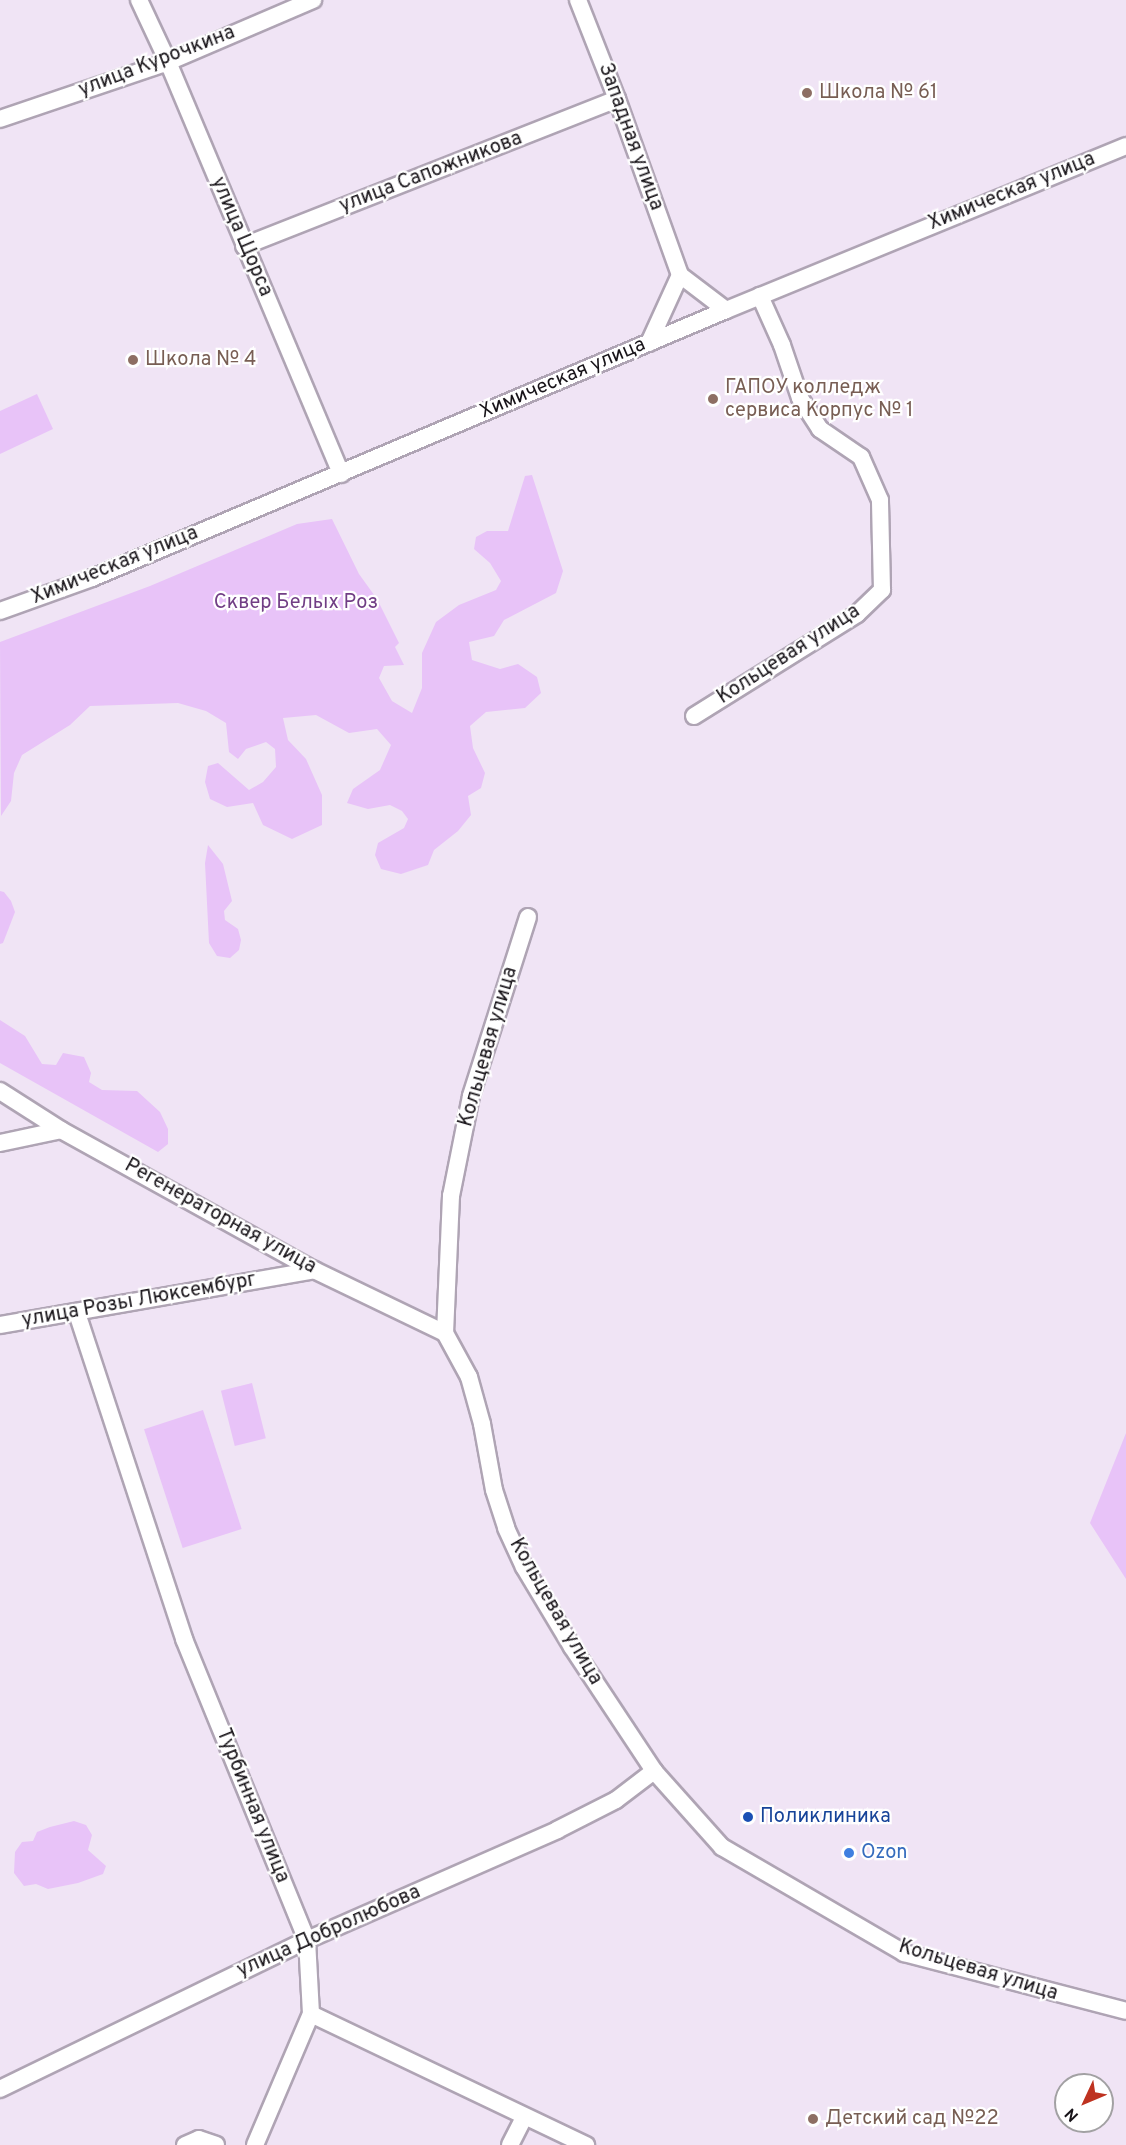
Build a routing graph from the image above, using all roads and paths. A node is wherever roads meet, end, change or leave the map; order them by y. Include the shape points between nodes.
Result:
1 (139, 0) edge
2 (313, 0) edge
3 (578, 0) edge
4 (168, 62) junction
5 (617, 99) junction
6 (0, 119) edge
7 (1126, 146) edge
8 (244, 246) junction
9 (680, 275) junction
10 (760, 296) junction
11 (726, 310) junction
12 (649, 343) junction
13 (341, 474) junction
14 (0, 611) edge
15 (694, 716) dead end
16 (528, 918) dead end
17 (0, 1091) edge
18 (61, 1130) junction
19 (0, 1143) edge
20 (314, 1270) junction
21 (77, 1313) junction
22 (0, 1325) edge
23 (445, 1333) junction
24 (654, 1771) junction
25 (307, 1940) junction
26 (1126, 2012) edge
27 (310, 2014) junction
28 (0, 2089) edge
29 (524, 2117) junction
30 (185, 2145) edge
31 (216, 2145) edge
32 (255, 2145) edge
33 (510, 2145) edge
34 (586, 2145) edge

1 - 4 street, улица Щорса
2 - 4 street, улица Курочкина
3 - 5 street, Западная улица
4 - 6 street, улица Курочкина
4 - 8 street, улица Щорса
5 - 8 street, улица Сапожникова
5 - 9 street, Западная улица
7 - 10 street, Химическая улица
8 - 13 street, улица Щорса
9 - 11 street
9 - 12 street
10 - 11 street, Химическая улица
10 - 15 street, Кольцевая улица via 800,398 820,429 861,457 880,500 882,590 857,614
11 - 12 street, Химическая улица
12 - 13 street, Химическая улица
13 - 14 street, Химическая улица via 92,578
16 - 23 street, Кольцевая улица via 471,1096 451,1196
17 - 18 street, Регенераторная улица
18 - 19 street
18 - 20 street, Регенераторная улица
20 - 21 street, улица Розы Люксембург
20 - 23 street, Регенераторная улица
21 - 22 street, улица Розы Люксембург
21 - 25 street, Турбинная улица via 184,1639
23 - 24 street, Кольцевая улица via 469,1377 494,1490 524,1568
24 - 25 street, улица Добролюбова via 616,1800 557,1830
24 - 26 street, Кольцевая улица via 722,1847 904,1953
25 - 27 street, Турбинная улица
25 - 28 street, улица Добролюбова
27 - 29 street
27 - 32 street
29 - 33 street
29 - 34 street
30 - 31 street via 199,2139

